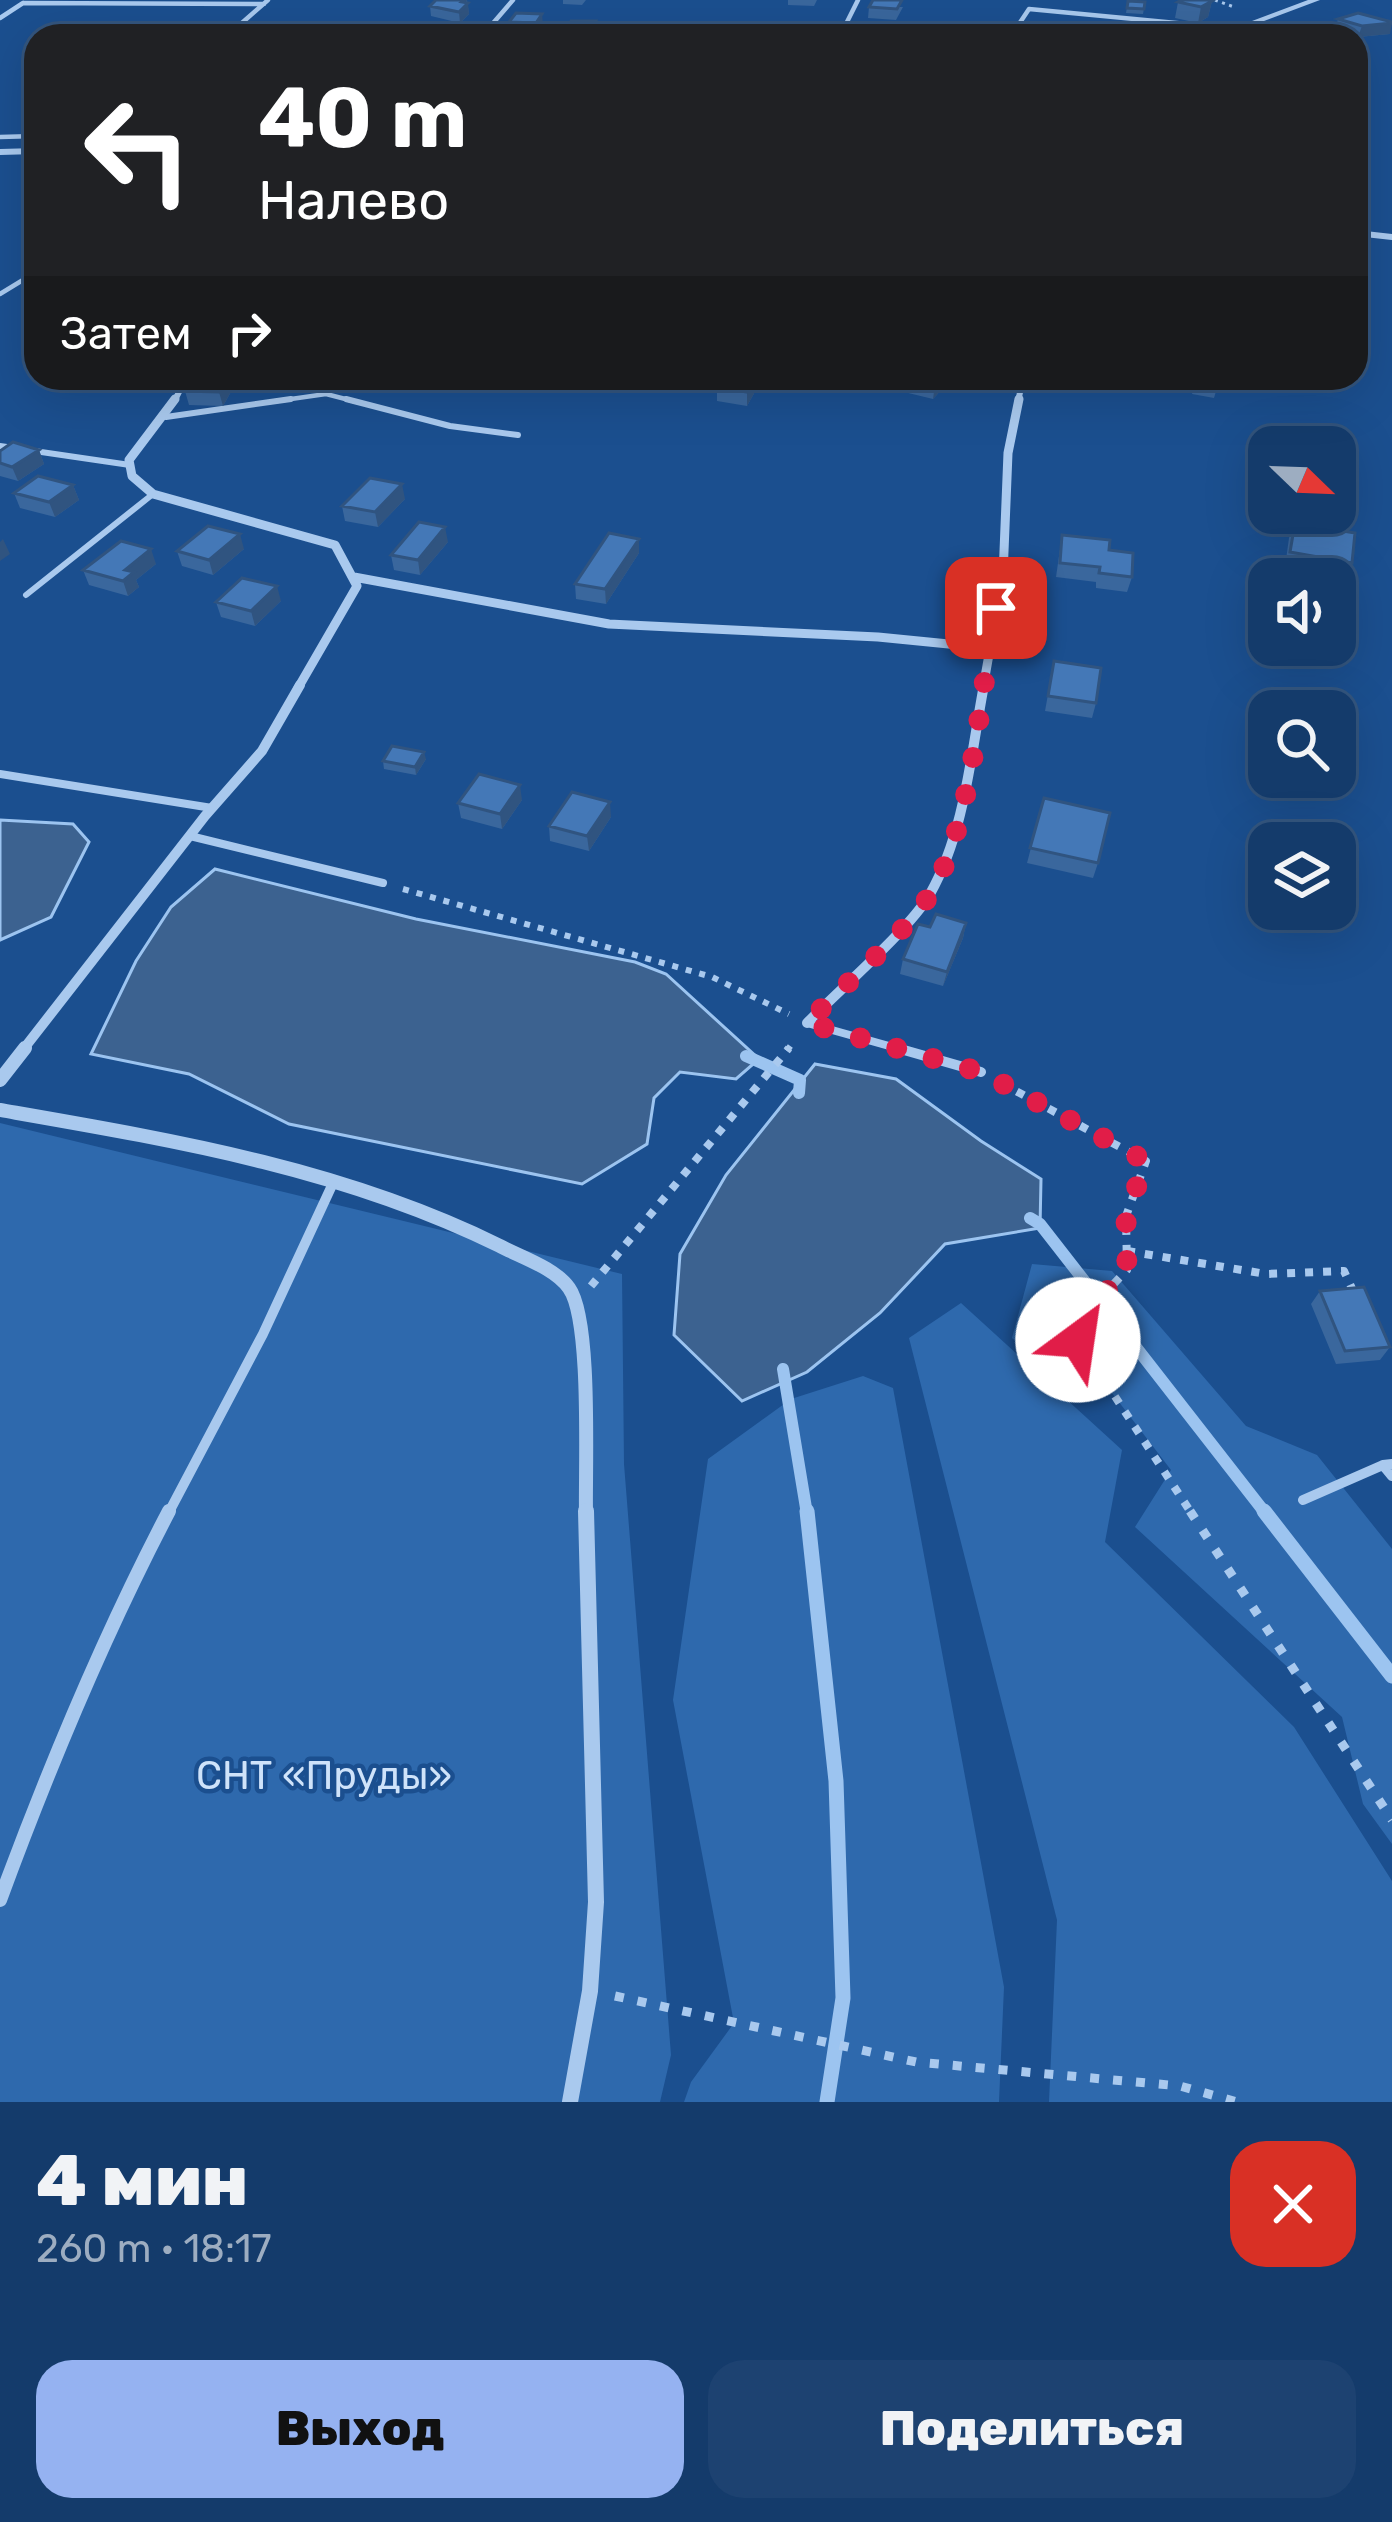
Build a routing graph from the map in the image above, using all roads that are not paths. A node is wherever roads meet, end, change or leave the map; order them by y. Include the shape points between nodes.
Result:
1 (513, 0) edge
2 (1316, 0) edge
3 (25, 2) edge
4 (266, 2) edge
5 (0, 18) edge
6 (241, 24) edge
7 (492, 24) edge
8 (1019, 24) dead end
9 (1187, 24) edge
10 (1241, 24) edge
11 (180, 390) edge
12 (1021, 390) edge
13 (166, 417) junction
14 (518, 435) dead end
15 (0, 446) edge
16 (130, 465) junction
17 (153, 494) junction
18 (354, 577) junction
19 (26, 596) dead end
20 (988, 648) junction
21 (0, 774) edge
22 (212, 808) junction
23 (190, 836) junction
24 (383, 883) road end
25 (807, 1023) joint
26 (981, 1072) road end
27 (0, 1080) edge
28 (0, 1110) edge
29 (334, 1181) junction
30 (1389, 1468) edge
31 (1303, 1500) dead end
32 (0, 1900) edge
33 (570, 2102) edge

1 - 7 street
2 - 10 street
3 - 4 lane
3 - 5 lane
4 - 6 lane
8 - 9 lane via 1029,9
11 - 13 street
12 - 20 street
13 - 14 lane via 326,394
13 - 16 street
15 - 16 lane
16 - 17 street
17 - 18 street via 335,545
17 - 19 lane
18 - 20 street via 609,624
18 - 22 street via 357,586 323,652 262,751
20 - 25 street via 965,789 928,898
21 - 22 lane
22 - 23 street
23 - 24 lane
23 - 27 street
25 - 26 lane
28 - 29 street via 241,1154
29 - 32 lane via 123,1599
29 - 33 street via 461,1224 566,1283 577,1302 596,1901
30 - 31 lane

